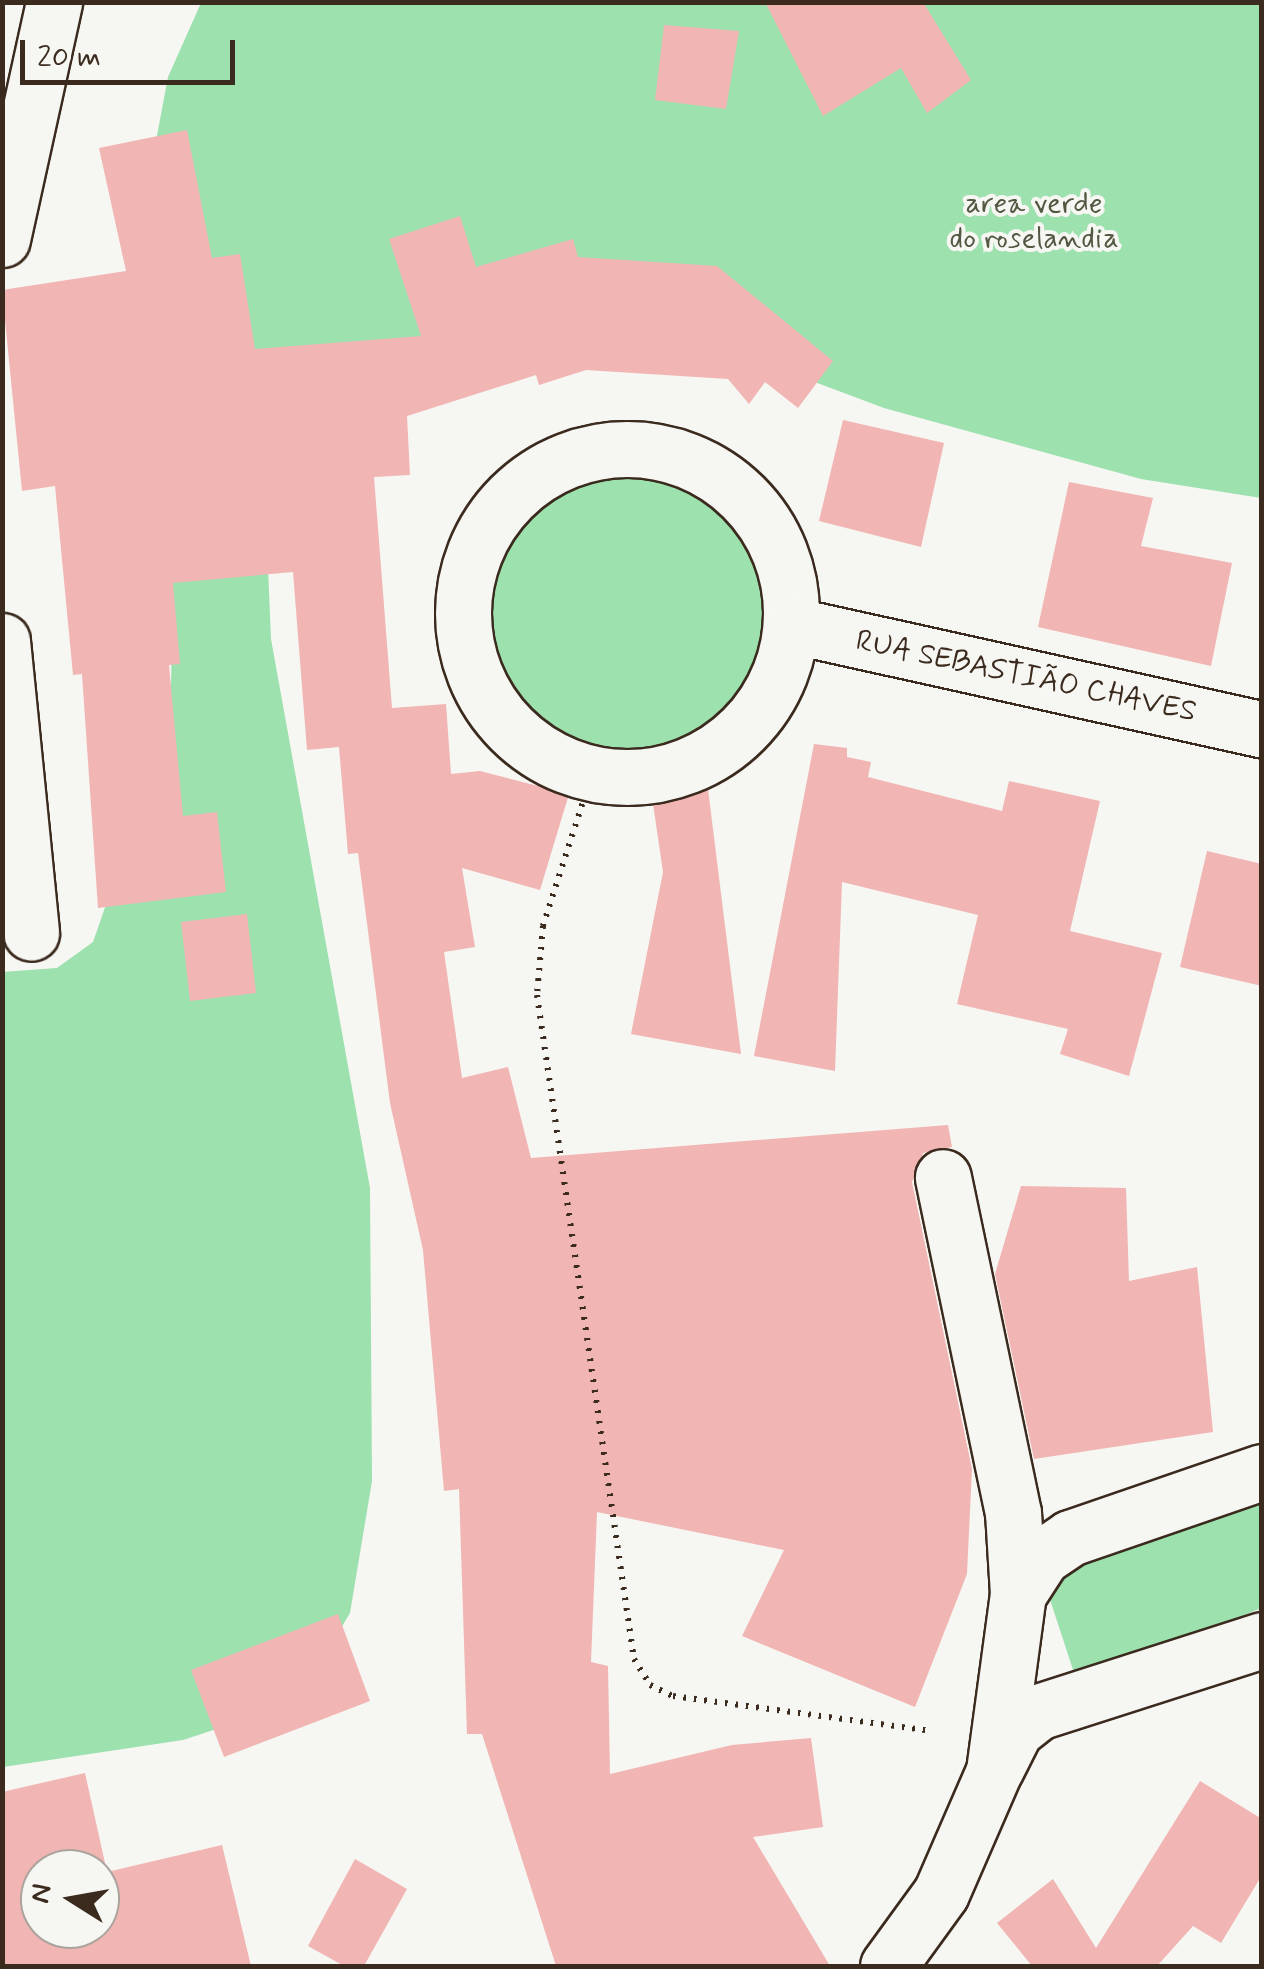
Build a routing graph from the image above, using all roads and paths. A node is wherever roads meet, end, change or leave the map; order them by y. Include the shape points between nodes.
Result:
1 (54, 2) edge
2 (2, 239) edge
3 (791, 624) junction
4 (2, 641) edge
5 (1262, 729) edge
6 (592, 774) junction
7 (30, 933) dead end
8 (943, 1177) dead end
9 (1262, 1472) edge
10 (1018, 1594) junction
11 (1262, 1640) edge
12 (943, 1732) dead end
13 (994, 1771) junction
14 (888, 1966) edge

1 - 2 street
3 - 5 street, RUA SEBASTIÃO CHAVES
3 - 6 street via 771,692 725,745 661,774
3 - 6 street via 788,575 768,529 737,490 695,462 622,447 573,457 530,480 481,537 466,585 464,636 478,684 506,725 546,756
4 - 7 street
6 - 12 path via 543,926 537,995 634,1659 650,1685 673,1696
8 - 10 street via 1013,1513
9 - 10 street via 1070,1538 1042,1557
10 - 13 street
11 - 13 street via 1038,1712 1016,1730
13 - 14 street via 941,1893

